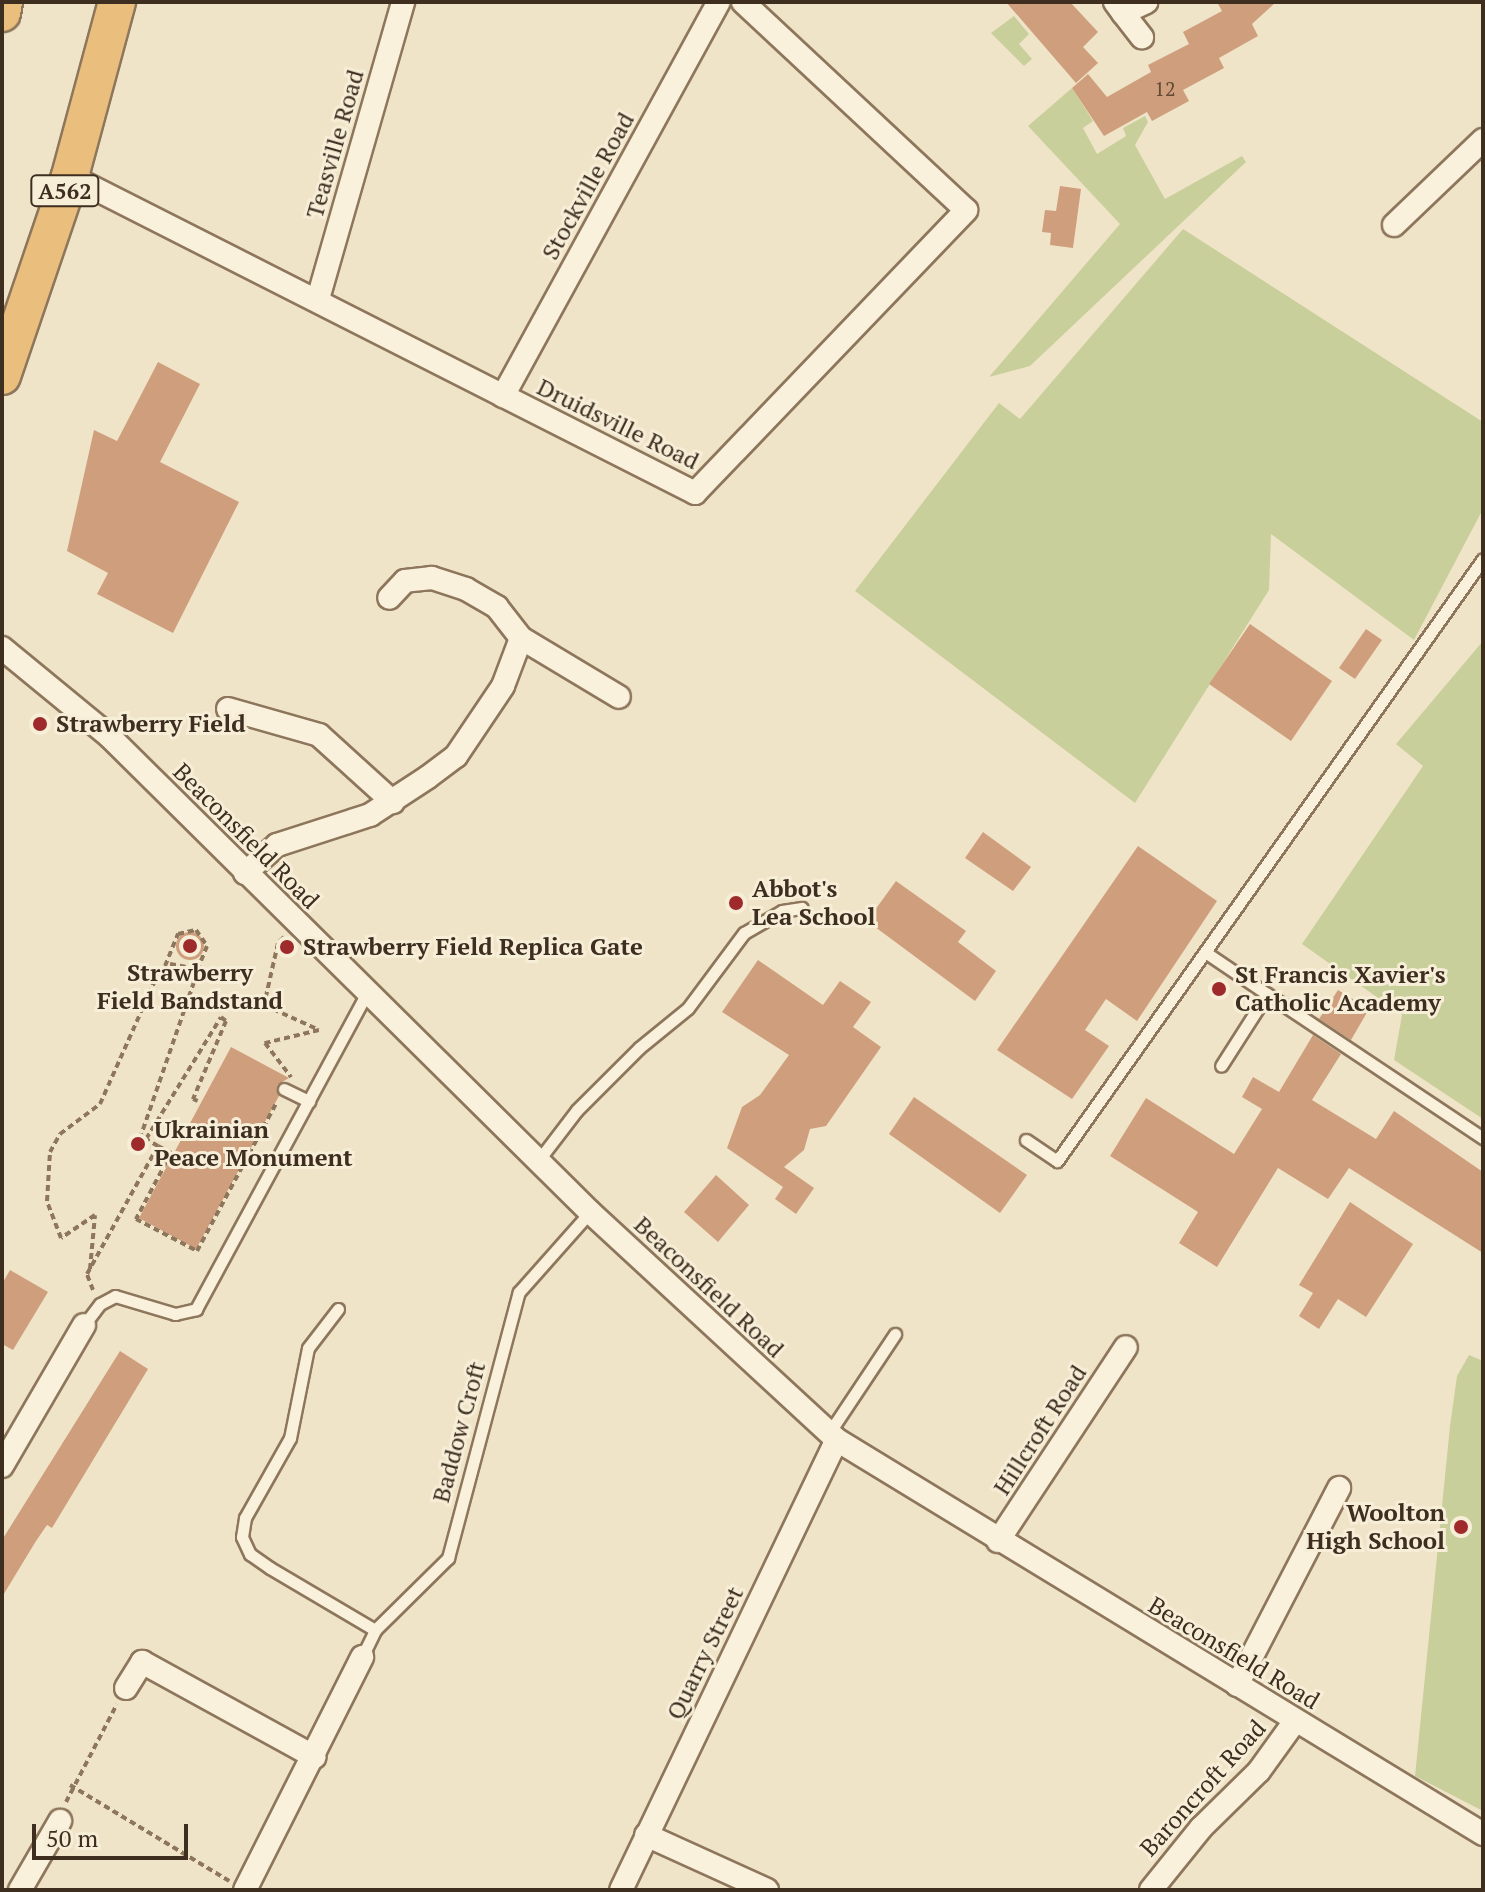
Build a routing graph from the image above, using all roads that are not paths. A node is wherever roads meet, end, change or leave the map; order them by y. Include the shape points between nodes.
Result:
1 (4, 2) edge
2 (117, 2) edge
3 (403, 2) edge
4 (719, 2) edge
5 (743, 2) edge
6 (1147, 2) edge
7 (1119, 8) edge
8 (2, 13) edge
9 (1142, 37) dead end
10 (1483, 140) edge
11 (70, 176) junction
12 (1394, 225) dead end
13 (318, 299) junction
14 (2, 376) edge
15 (503, 396) junction
16 (1483, 559) edge
17 (389, 598) dead end
18 (521, 638) junction
19 (2, 648) edge
20 (619, 697) dead end
21 (228, 709) dead end
22 (393, 802) junction
23 (245, 873) junction
24 (802, 908) dead end
25 (1205, 952) junction
26 (367, 993) junction
27 (1267, 994) junction
28 (1221, 1066) dead end
29 (284, 1089) road end
30 (309, 1101) junction
31 (1483, 1138) edge
32 (1026, 1140) dead end
33 (538, 1161) junction
34 (590, 1212) junction
35 (338, 1309) dead end
36 (84, 1325) joint
37 (895, 1334) dead end
38 (1126, 1347) dead end
39 (833, 1437) junction
40 (2, 1466) edge
41 (1339, 1488) dead end
42 (998, 1541) junction
43 (375, 1630) junction
44 (362, 1657) joint
45 (1237, 1685) junction
46 (126, 1688) road end
47 (1295, 1721) junction
48 (315, 1757) junction
49 (60, 1821) dead end
50 (1483, 1834) edge
51 (646, 1835) junction
52 (238, 1886) edge
53 (20, 1890) edge
54 (621, 1890) edge
55 (767, 1890) edge
56 (1151, 1890) edge

1 - 8 highway
2 - 11 highway, A562
3 - 13 street, Teasville Road
4 - 15 street, Stockville Road
5 - 15 street, Druidsville Road via 966,210 695,493
6 - 7 street
7 - 9 street
10 - 12 street
11 - 13 street, Druidsville Road
11 - 14 highway, A562
13 - 15 street, Druidsville Road
16 - 25 lane
17 - 18 street via 405,581 432,578 497,607
18 - 20 street
18 - 22 street via 483,723 456,756
19 - 23 street, Beaconsfield Road via 109,736
21 - 22 street via 331,741
22 - 23 street via 337,828 277,845
23 - 26 street, Beaconsfield Road
24 - 33 lane via 782,911 744,933 688,1008 588,1100
25 - 27 lane
25 - 32 lane via 1057,1161
26 - 30 lane
26 - 33 street, Beaconsfield Road
27 - 28 lane
27 - 31 lane
29 - 30 lane
30 - 36 lane via 196,1309 181,1315 122,1296 104,1300
33 - 34 street, Beaconsfield Road
34 - 39 street, Beaconsfield Road
34 - 43 lane, Baddow Croft via 519,1292 448,1558
35 - 43 lane via 308,1348 290,1438 245,1518 242,1537 250,1554 270,1568
36 - 40 street
37 - 39 lane
38 - 42 street, Hillcroft Road
39 - 42 street, Beaconsfield Road
39 - 51 street, Quarry Street
41 - 45 street
42 - 45 street, Beaconsfield Road
43 - 44 lane, Baddow Croft
44 - 48 street
45 - 47 street, Beaconsfield Road
46 - 48 street via 142,1662
47 - 50 street, Beaconsfield Road
47 - 56 street, Baroncroft Road via 1259,1771 1201,1828
48 - 52 street
49 - 53 street
51 - 54 street, Quarry Street
51 - 55 street

